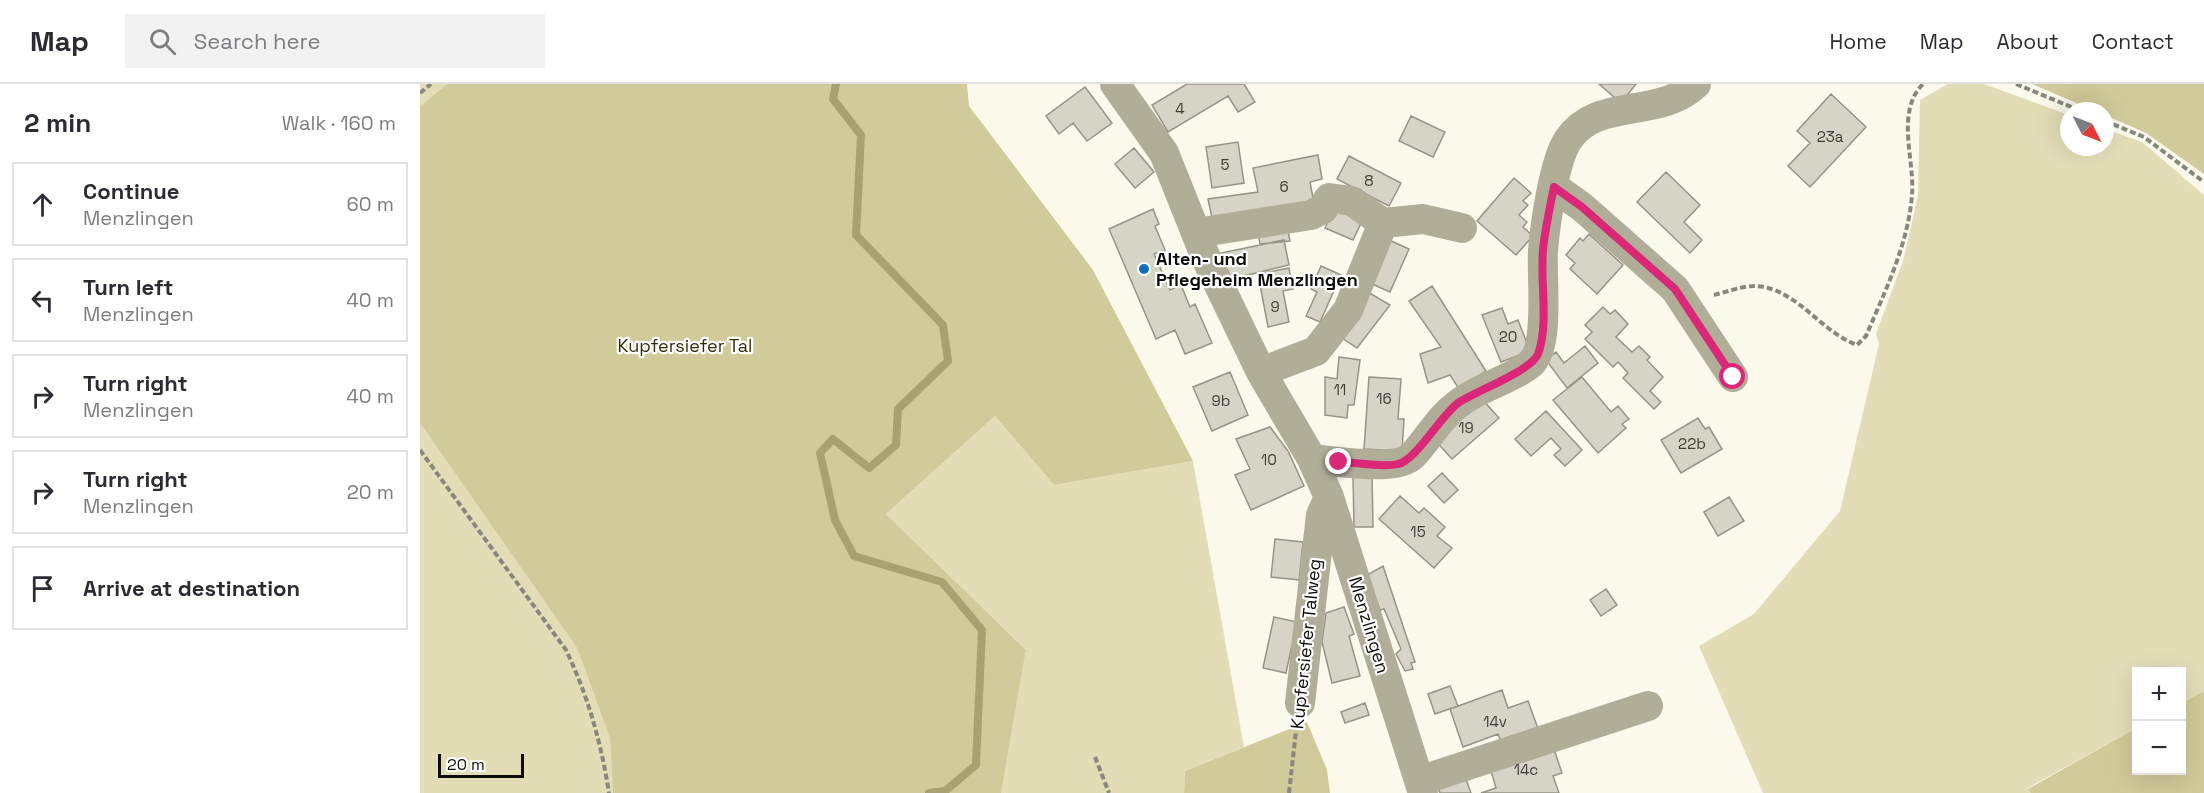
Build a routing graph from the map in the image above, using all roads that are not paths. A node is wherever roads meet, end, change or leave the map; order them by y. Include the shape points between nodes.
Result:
1 (1115, 84) edge
2 (1696, 84) edge
3 (1554, 187) junction
4 (1383, 223) junction
5 (1462, 228) dead end
6 (1196, 233) junction
7 (1261, 372) junction
8 (1733, 377) dead end
9 (1312, 459) junction
10 (1329, 497) junction
11 (1300, 703) road end
12 (1648, 706) dead end
13 (1421, 787) edge

1 - 6 street, Menzlingen via 1164,153
2 - 3 street via 1655,106 1604,113 1585,122 1567,141
3 - 8 street via 1667,281 1685,301
3 - 9 street via 1543,250 1542,337 1538,355 1529,365 1457,404 1434,426 1412,458 1398,464
4 - 5 street via 1423,219
4 - 6 street via 1352,201 1329,198 1323,209 1311,215
4 - 7 street via 1348,310 1316,351
6 - 7 street, Menzlingen
7 - 9 street, Menzlingen
9 - 10 street, Menzlingen
10 - 11 street, Kupfersiefer Talweg via 1321,515
10 - 13 street, Menzlingen
12 - 13 street

